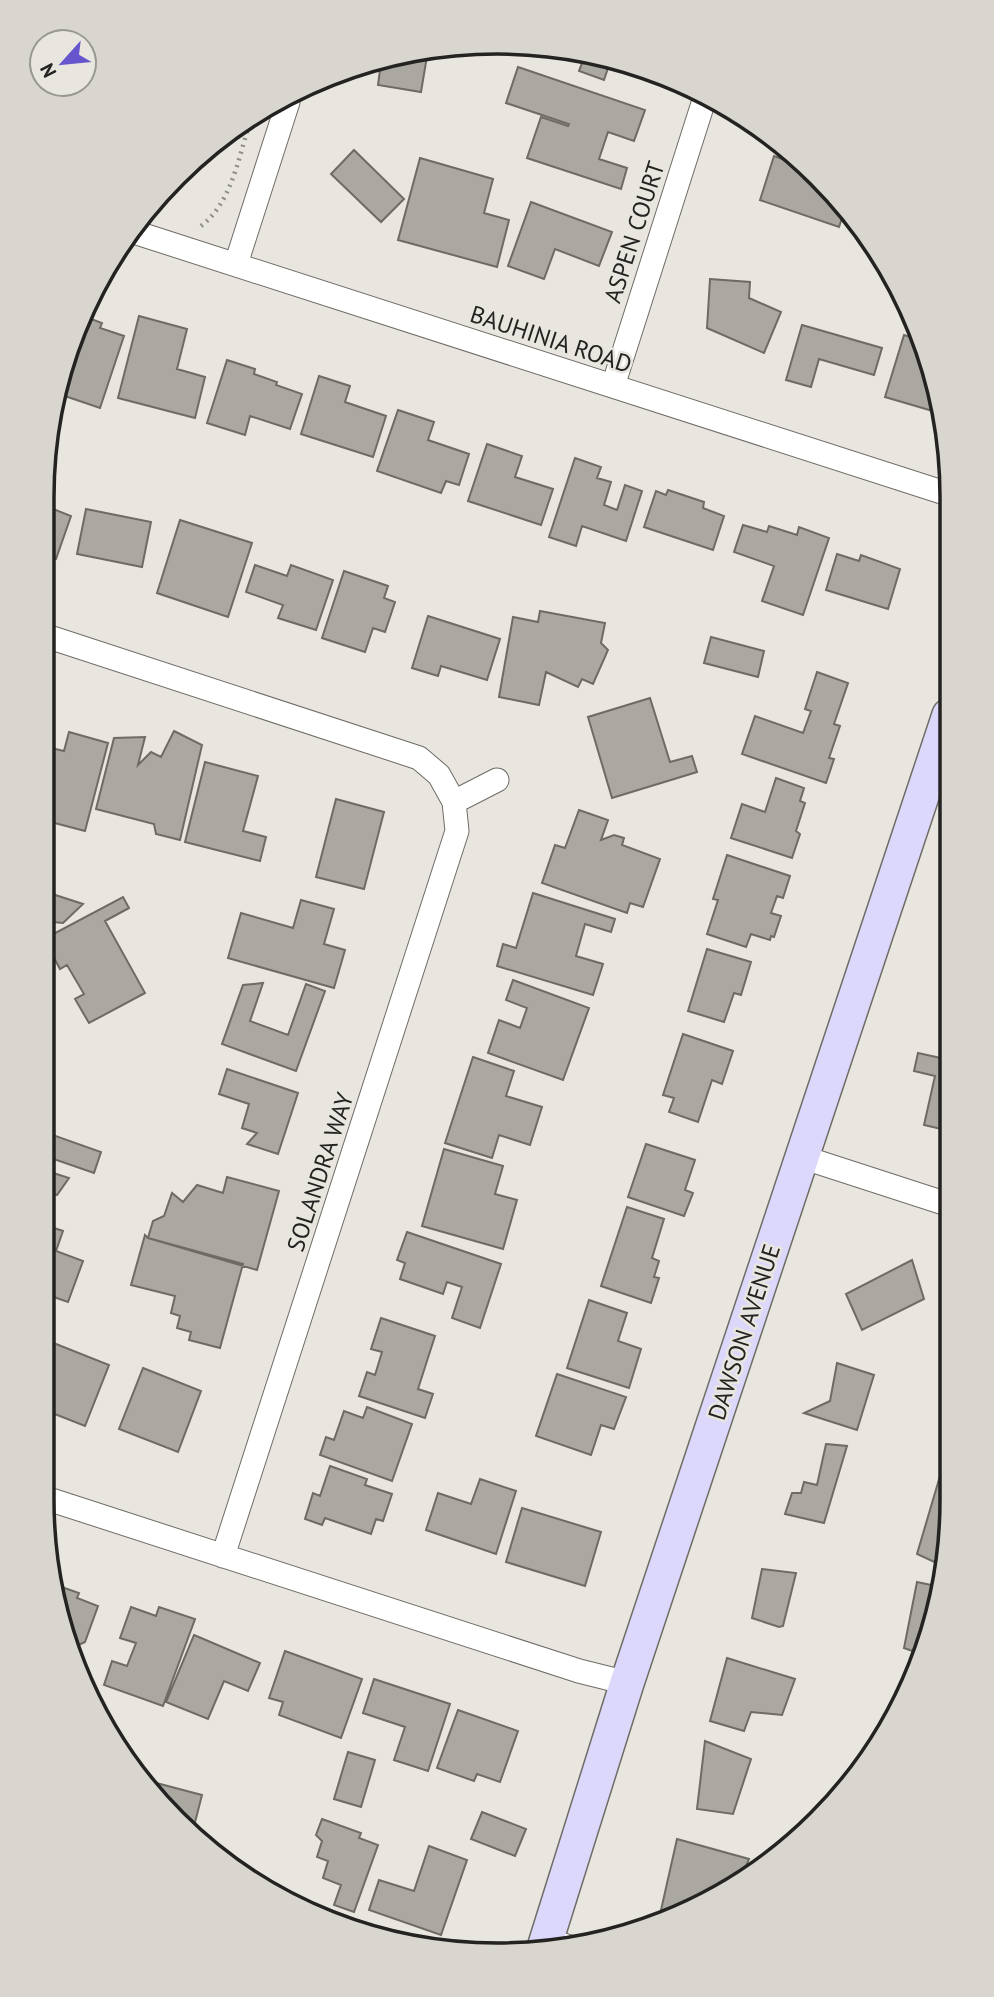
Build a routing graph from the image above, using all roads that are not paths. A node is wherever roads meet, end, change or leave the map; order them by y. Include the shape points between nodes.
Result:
1 (702, 105) edge
2 (286, 108) edge
3 (141, 234) edge
4 (236, 264) junction
5 (613, 386) junction
6 (940, 491) edge
7 (54, 639) edge
8 (940, 742) edge
9 (497, 780) dead end
10 (454, 802) junction
11 (802, 1157) junction
12 (940, 1202) edge
13 (54, 1501) edge
14 (223, 1556) junction
15 (627, 1683) junction
16 (556, 1939) edge

1 - 5 street, ASPEN COURT
2 - 4 street
3 - 4 street, BAUHINIA ROAD
4 - 5 street, BAUHINIA ROAD
5 - 6 street, BAUHINIA ROAD
7 - 10 street, SOLANDRA WAY via 419,758 439,775
8 - 11 main road, DAWSON AVENUE
9 - 10 street
10 - 14 street, SOLANDRA WAY via 457,831
11 - 12 street
11 - 15 main road, DAWSON AVENUE
13 - 14 street
14 - 15 street
15 - 16 main road, DAWSON AVENUE

